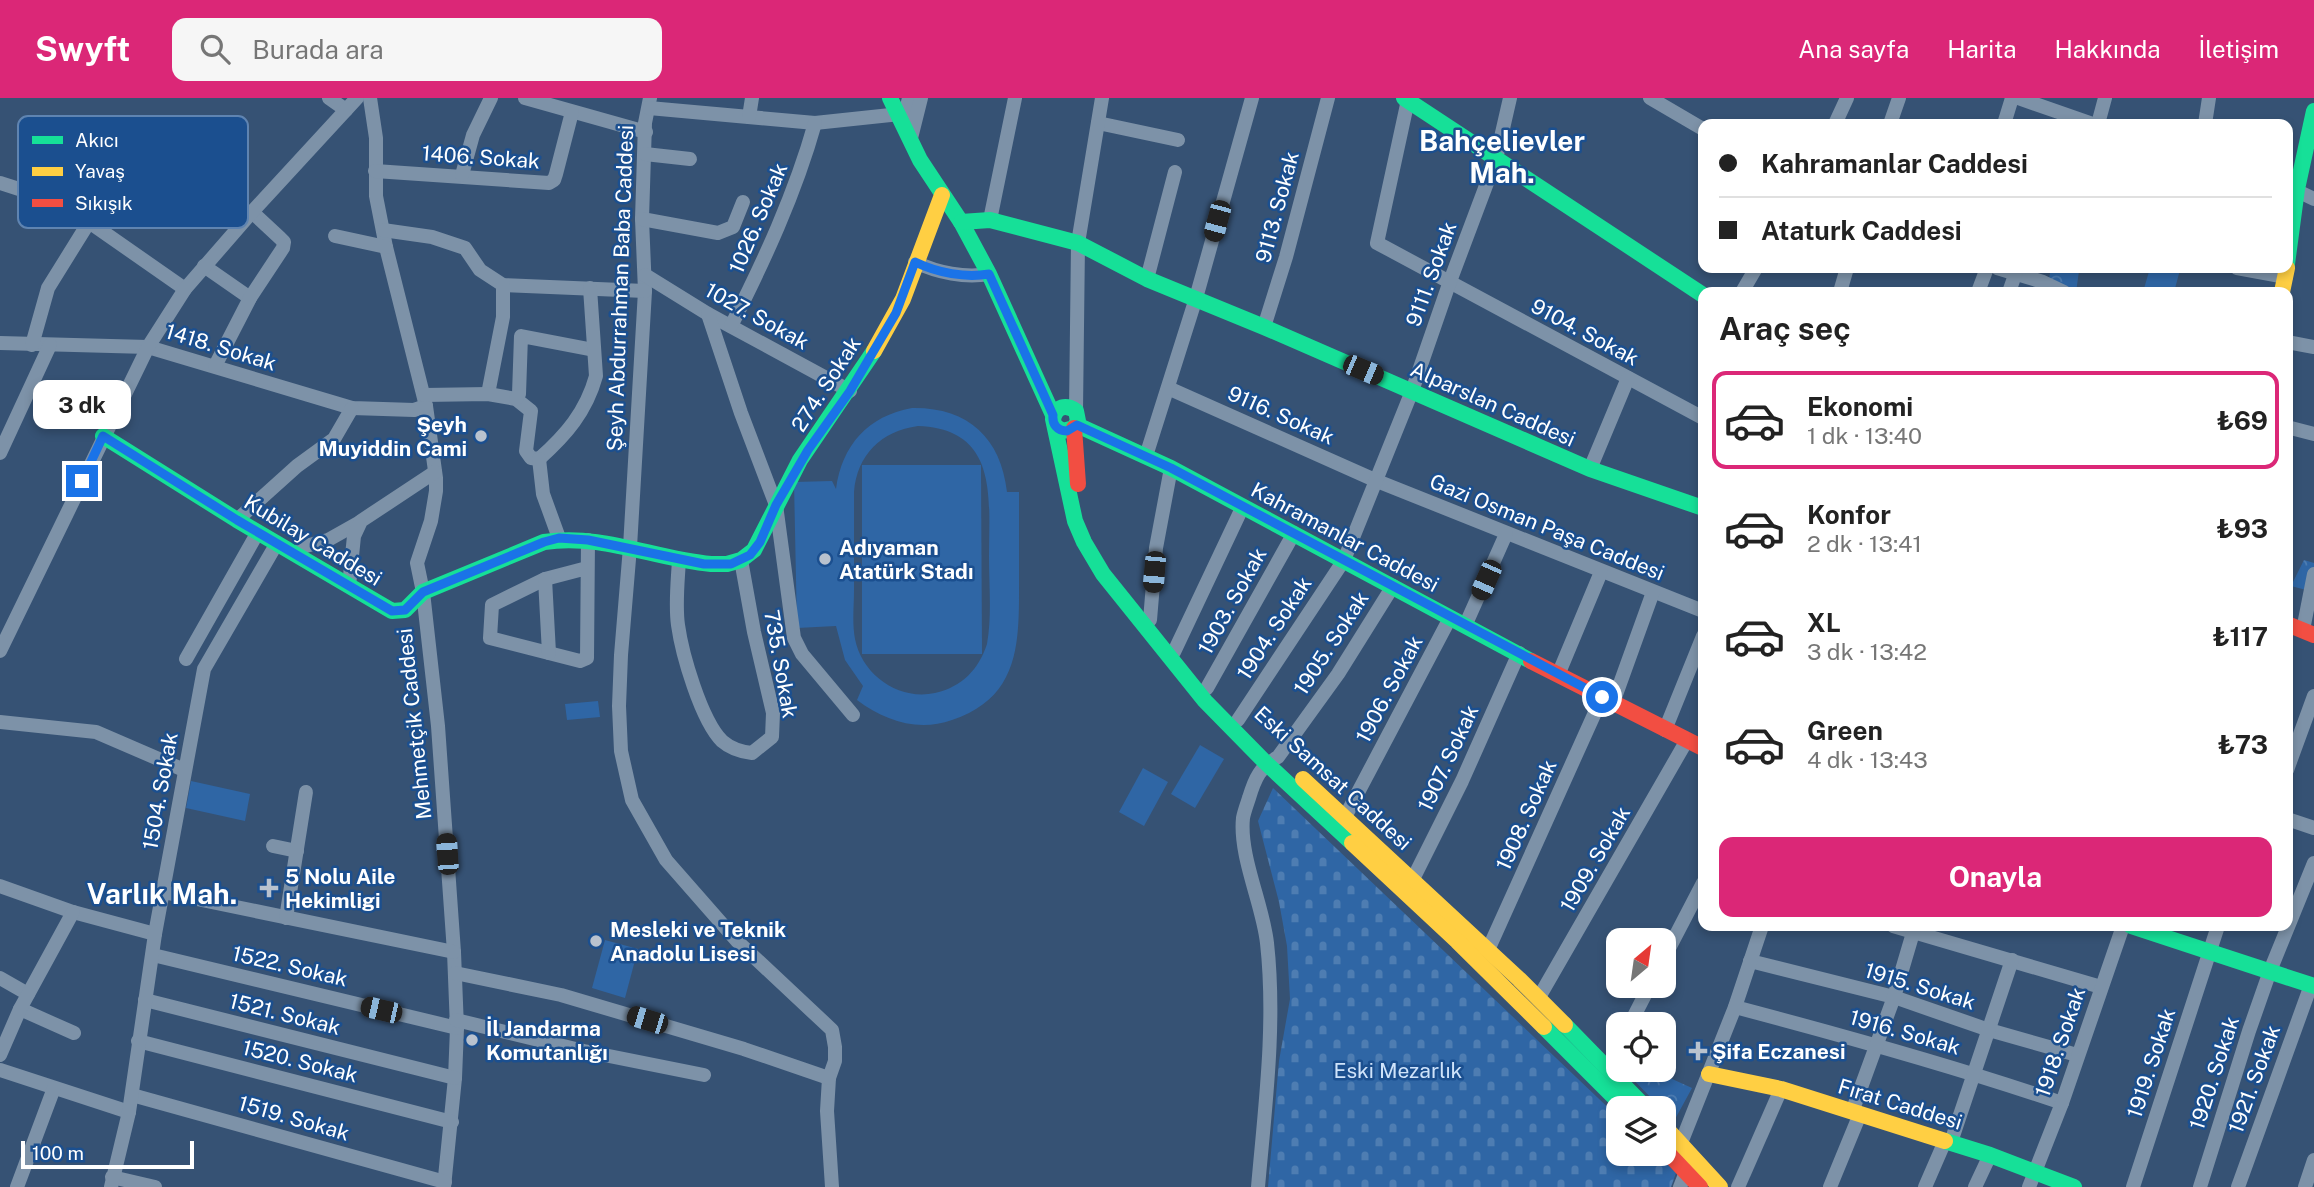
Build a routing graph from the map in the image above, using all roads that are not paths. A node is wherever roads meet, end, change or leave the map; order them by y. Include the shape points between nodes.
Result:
1 (329, 98) edge
2 (357, 98) edge
3 (370, 98) edge
4 (491, 98) edge
5 (525, 98) edge
6 (752, 98) edge
7 (890, 98) edge
8 (909, 98) edge
9 (921, 98) edge
10 (1016, 98) edge
11 (1102, 98) edge
12 (1252, 98) edge
13 (1328, 98) edge
14 (1510, 98) edge
15 (1650, 98) edge
16 (1847, 98) edge
17 (1899, 98) edge
18 (2012, 98) edge
19 (2018, 98) edge
20 (2105, 98) edge
21 (2209, 98) edge
22 (1406, 99) edge
23 (548, 101) edge
24 (650, 103) edge
25 (346, 110) junction
26 (572, 111) junction
27 (2314, 111) edge
28 (749, 117) junction
29 (901, 118) junction
30 (1837, 119) edge
31 (1892, 119) edge
32 (2006, 119) edge
33 (2071, 119) edge
34 (2098, 119) edge
35 (2205, 119) edge
36 (815, 123) junction
37 (1098, 123) junction
38 (1698, 126) edge
39 (646, 132) junction
40 (911, 138) junction
41 (1178, 140) dead end
42 (645, 154) junction
43 (690, 159) dead end
44 (1496, 159) junction
45 (375, 171) junction
46 (1175, 172) dead end
47 (462, 175) junction
48 (0, 183) edge
49 (2293, 184) edge
50 (2293, 188) edge
51 (18, 189) edge
52 (942, 195) junction
53 (2314, 198) edge
54 (743, 202) dead end
55 (252, 212) junction
56 (248, 216) edge
57 (642, 219) junction
58 (990, 220) junction
59 (961, 222) junction
60 (85, 228) edge
61 (98, 228) edge
62 (238, 228) edge
63 (383, 230) junction
64 (335, 236) dead end
65 (1079, 243) junction
66 (386, 247) junction
67 (915, 262) junction
68 (204, 266) junction
69 (2010, 273) edge
70 (989, 274) junction
71 (645, 275) junction
72 (2015, 275) junction
73 (2044, 275) edge
74 (1147, 279) junction
75 (1448, 284) junction
76 (503, 285) junction
77 (2011, 287) edge
78 (2058, 287) edge
79 (590, 288) junction
80 (185, 289) junction
81 (645, 291) junction
82 (1698, 292) edge
83 (250, 298) junction
84 (1196, 298) junction
85 (708, 314) junction
86 (731, 326) junction
87 (1264, 327) junction
88 (0, 343) edge
89 (2293, 343) edge
90 (32, 345) junction
91 (50, 345) junction
92 (148, 347) junction
93 (2314, 347) edge
94 (594, 350) junction
95 (215, 366) junction
96 (1628, 378) junction
97 (1168, 388) junction
98 (850, 391) junction
99 (1412, 391) junction
100 (488, 394) junction
101 (516, 399) junction
102 (425, 401) junction
103 (352, 408) junction
104 (1698, 415) edge
105 (1054, 421) junction
106 (1076, 421) junction
107 (2293, 429) edge
108 (2314, 434) edge
109 (103, 436) junction
110 (0, 453) edge
111 (1146, 456) junction
112 (540, 459) junction
113 (1171, 468) junction
114 (1590, 469) junction
115 (435, 472) junction
116 (1377, 481) junction
117 (776, 505) junction
118 (1243, 506) junction
119 (1698, 506) edge
120 (237, 520) junction
121 (361, 522) junction
122 (258, 532) junction
123 (1294, 533) junction
124 (1506, 534) junction
125 (559, 538) junction
126 (588, 540) junction
127 (277, 543) junction
128 (630, 547) junction
129 (296, 555) junction
130 (679, 559) junction
131 (741, 560) junction
132 (1344, 560) junction
133 (587, 568) junction
134 (1601, 572) junction
135 (2314, 573) edge
136 (545, 579) junction
137 (349, 586) junction
138 (1393, 586) junction
139 (423, 592) junction
140 (1653, 592) junction
141 (1698, 609) edge
142 (1450, 618) junction
143 (1150, 620) junction
144 (1465, 626) junction
145 (2308, 633) edge
146 (1698, 648) edge
147 (0, 651) edge
148 (1174, 652) junction
149 (549, 653) junction
150 (1519, 653) junction
151 (186, 659) dead end
152 (1558, 675) junction
153 (1207, 688) junction
154 (2314, 696) edge
155 (1607, 700) junction
156 (853, 715) dead end
157 (1238, 720) junction
158 (0, 722) edge
159 (1665, 730) junction
160 (1687, 740) junction
161 (1698, 746) edge
162 (2293, 754) edge
163 (1272, 760) junction
164 (184, 770) junction
165 (306, 792) dead end
166 (1345, 817) junction
167 (2293, 821) edge
168 (2314, 828) edge
169 (273, 846) dead end
170 (297, 851) junction
171 (2314, 863) edge
172 (1413, 879) junction
173 (0, 886) edge
174 (163, 892) junction
175 (1698, 893) edge
176 (73, 912) junction
177 (2293, 915) edge
178 (286, 918) junction
179 (1760, 931) edge
180 (1913, 931) edge
181 (1920, 931) edge
182 (2121, 931) edge
183 (2146, 931) edge
184 (2216, 931) edge
185 (2286, 931) edge
186 (155, 934) junction
187 (1676, 935) edge
188 (1488, 950) junction
189 (454, 952) junction
190 (2210, 952) junction
191 (153, 955) junction
192 (2012, 960) junction
193 (1750, 961) junction
194 (2270, 971) junction
195 (455, 973) junction
196 (0, 978) edge
197 (2312, 986) edge
198 (2101, 987) junction
199 (28, 994) junction
200 (1894, 998) junction
201 (1538, 999) junction
202 (145, 1000) junction
203 (1735, 1007) junction
204 (20, 1009) junction
205 (456, 1024) junction
206 (1989, 1030) junction
207 (74, 1033) dead end
208 (138, 1041) junction
209 (1877, 1044) junction
210 (0, 1055) edge
211 (2077, 1055) junction
212 (1606, 1067) edge
213 (0, 1070) edge
214 (1709, 1074) junction
215 (1975, 1074) junction
216 (704, 1075) dead end
217 (455, 1078) junction
218 (828, 1078) junction
219 (1621, 1082) edge
220 (54, 1088) junction
221 (1780, 1089) junction
222 (132, 1095) junction
223 (1613, 1096) edge
224 (1634, 1096) edge
225 (2062, 1103) junction
226 (129, 1112) junction
227 (1856, 1113) junction
228 (452, 1122) junction
229 (1676, 1138) edge
230 (1948, 1141) junction
231 (1681, 1143) junction
232 (1990, 1154) junction
233 (2314, 1160) edge
234 (2036, 1170) junction
235 (1683, 1179) edge
236 (111, 1182) edge
237 (444, 1185) edge
238 (17, 1187) edge
239 (155, 1187) edge
240 (832, 1187) edge
241 (1258, 1187) edge
242 (1700, 1187) edge
243 (1720, 1187) edge
244 (1738, 1187) edge
245 (1830, 1187) edge
246 (1925, 1187) edge
247 (1975, 1187) edge
248 (2029, 1187) edge
249 (2074, 1187) edge
250 (2133, 1187) edge
251 (2200, 1187) edge
252 (2238, 1187) edge
253 (2305, 1187) edge

1 - 25 street
2 - 25 street
3 - 45 street, Mehmetçik Caddesi
4 - 47 street via 472,135
5 - 23 street
6 - 28 street
7 - 29 street, Eski Samsat Caddesi
8 - 29 street
9 - 40 street
10 - 58 street
11 - 37 street
12 - 84 street
13 - 87 street, 9113. Sokak
14 - 44 street, 9111. Sokak
15 - 38 street
16 - 30 street
17 - 31 street
18 - 32 street
19 - 33 street
20 - 34 street
21 - 35 street
22 - 44 street
22 - 75 street, 9104. Sokak via 1377,243
23 - 26 street
24 - 28 street
24 - 39 street, Şeyh Abdurrahman Baba Caddesi
25 - 55 street
26 - 39 street
26 - 47 street, 1406. Sokak via 554,180 539,184
27 - 49 street
28 - 36 street
29 - 36 street
29 - 40 street, Eski Samsat Caddesi
36 - 86 street, 1026. Sokak via 802,169
37 - 41 street
37 - 65 street
39 - 42 street, Şeyh Abdurrahman Baba Caddesi
40 - 52 street, Eski Samsat Caddesi
42 - 43 street
42 - 57 street, Şeyh Abdurrahman Baba Caddesi
44 - 75 street, 9111. Sokak
44 - 82 street
45 - 47 street, 1406. Sokak
45 - 63 street, Mehmetçik Caddesi
46 - 74 street
48 - 51 street
50 - 53 street
52 - 59 street, Eski Samsat Caddesi
52 - 67 street, 274. Sokak
54 - 57 street via 733,227 718,233
55 - 56 street
55 - 83 street via 284,242
57 - 71 street, Şeyh Abdurrahman Baba Caddesi
58 - 59 street, Alparslan Caddesi
58 - 65 street, Alparslan Caddesi
59 - 70 street, Eski Samsat Caddesi
60 - 90 street via 48,289
61 - 80 street
62 - 68 street
63 - 66 street, Mehmetçik Caddesi
63 - 76 street via 432,237 465,248 480,270
64 - 66 street
65 - 74 street, Alparslan Caddesi
65 - 106 street
66 - 102 street, Mehmetçik Caddesi
67 - 70 street via 931,270 974,277
67 - 98 street, 274. Sokak via 896,313
68 - 80 street
68 - 83 street
69 - 72 street
70 - 105 street, Eski Samsat Caddesi
71 - 81 street, Şeyh Abdurrahman Baba Caddesi
71 - 85 street, 1027. Sokak
72 - 73 street
72 - 77 street
73 - 78 street
74 - 84 street, Alparslan Caddesi
75 - 96 street, 9104. Sokak
75 - 99 street, 9111. Sokak
76 - 79 street
76 - 100 street via 503,317
79 - 81 street
79 - 94 street
80 - 92 street
81 - 128 street, Şeyh Abdurrahman Baba Caddesi
83 - 95 street
84 - 87 street, Alparslan Caddesi
84 - 97 street
85 - 86 street, 1027. Sokak
85 - 117 street
86 - 98 street, 1027. Sokak
87 - 99 street, Alparslan Caddesi
88 - 90 street, 1418. Sokak
89 - 93 street
90 - 91 street, 1418. Sokak
91 - 92 street, 1418. Sokak
91 - 110 street
92 - 95 street, 1418. Sokak
92 - 109 street
94 - 101 street via 521,336
94 - 112 street via 592,390 567,434
95 - 103 street, 1418. Sokak
96 - 104 street, 9104. Sokak
96 - 114 street
97 - 111 street
97 - 116 street, 9116. Sokak
98 - 117 street, 274. Sokak
99 - 114 street, Alparslan Caddesi
99 - 116 street, 9111. Sokak
100 - 101 street, 1418. Sokak
100 - 102 street, 1418. Sokak
101 - 112 street via 531,411 526,451 531,458
102 - 103 street, 1418. Sokak via 414,410
102 - 115 street, Mehmetçik Caddesi
103 - 120 street via 334,439
105 - 106 street, Kahramanlar Caddesi via 1063,431
105 - 106 street via 1057,408 1065,405
105 - 163 street, Eski Samsat Caddesi via 1076,523 1103,574 1205,701
106 - 111 street, Kahramanlar Caddesi
106 - 143 street, Eski Samsat Caddesi via 1078,486 1087,518 1113,567
107 - 108 street
109 - 120 street, Kubilay Caddesi
109 - 147 street
111 - 113 street, Kahramanlar Caddesi
112 - 125 street via 543,494
113 - 118 street, Kahramanlar Caddesi
113 - 143 street via 1156,548
114 - 119 street, Alparslan Caddesi
115 - 121 street
115 - 139 street, Mehmetçik Caddesi via 433,511 417,563
116 - 124 street, Gazi Osman Paşa Caddesi
116 - 132 street, 9111. Sokak
117 - 131 street, 274. Sokak via 757,547
117 - 156 street via 794,638
118 - 123 street, Kahramanlar Caddesi
118 - 148 street
120 - 122 street, Kubilay Caddesi
121 - 129 street via 328,540 302,547
121 - 137 street via 353,539
122 - 127 street, Kubilay Caddesi
122 - 151 street
123 - 132 street, Kahramanlar Caddesi
123 - 153 street, 1903. Sokak
124 - 134 street, Gazi Osman Paşa Caddesi
124 - 144 street
125 - 126 street, Kubilay Caddesi
125 - 139 street, Kubilay Caddesi
126 - 128 street, Kubilay Caddesi
126 - 133 street
127 - 129 street, Kubilay Caddesi
127 - 164 street, 1504. Sokak via 204,669
128 - 130 street
128 - 218 street, Şeyh Abdurrahman Baba Caddesi via 619,706 621,751 632,800 666,860 701,901 832,1030 835,1061
129 - 137 street, Kubilay Caddesi
130 - 131 street via 726,564
130 - 131 street, 735. Sokak via 678,624 696,694 724,743 752,753 772,737 773,713
132 - 138 street, Kahramanlar Caddesi
132 - 157 street, 1904. Sokak
133 - 136 street
133 - 149 street via 587,658 580,662
134 - 140 street, Gazi Osman Paşa Caddesi
134 - 152 street
135 - 145 street
136 - 149 street
136 - 149 street via 492,605 489,638
137 - 139 street, Kubilay Caddesi via 392,611 405,610
138 - 142 street, Kahramanlar Caddesi
138 - 163 street, 1905. Sokak via 1338,674
139 - 189 street, Mehmetçik Caddesi
140 - 141 street, Gazi Osman Paşa Caddesi
140 - 155 street, 1908. Sokak
142 - 144 street, Kahramanlar Caddesi
142 - 166 street, 1906. Sokak
143 - 148 street, Eski Samsat Caddesi
144 - 150 street, Kahramanlar Caddesi
146 - 159 street
148 - 153 street, Eski Samsat Caddesi
150 - 152 street, Kahramanlar Caddesi
150 - 172 street, 1907. Sokak
152 - 155 street, Kahramanlar Caddesi
153 - 157 street, Eski Samsat Caddesi
154 - 162 street
155 - 159 street, Kahramanlar Caddesi
155 - 188 street, 1908. Sokak
157 - 163 street, Eski Samsat Caddesi
158 - 164 street via 96,732
159 - 160 street, Kahramanlar Caddesi
160 - 161 street, Kahramanlar Caddesi
160 - 201 street, 1909. Sokak
163 - 166 street, Eski Samsat Caddesi
163 - 223 street, Eski Samsat Caddesi
163 - 241 street, 1905. Sokak via 1256,776 1243,817 1269,967 1268,1066
164 - 174 street, 1504. Sokak
165 - 170 street
166 - 172 street, Eski Samsat Caddesi
167 - 168 street
169 - 170 street
170 - 178 street
171 - 177 street, 1920. Sokak
172 - 188 street, Eski Samsat Caddesi
173 - 176 street
174 - 178 street
174 - 186 street, 1504. Sokak
175 - 187 street
176 - 186 street
176 - 199 street
178 - 189 street
179 - 193 street
180 - 200 street
181 - 192 street
182 - 198 street, 1918. Sokak
183 - 190 street
184 - 190 street, 1919. Sokak
185 - 194 street, 1920. Sokak
186 - 191 street, 1504. Sokak
188 - 201 street, Eski Samsat Caddesi
189 - 195 street, Mehmetçik Caddesi
190 - 194 street
190 - 250 street, 1919. Sokak
191 - 202 street, 1504. Sokak
191 - 205 street, 1522. Sokak
192 - 198 street
192 - 206 street
193 - 200 street, 1915. Sokak
193 - 203 street
194 - 197 street
194 - 251 street, 1920. Sokak
195 - 205 street, Mehmetçik Caddesi
195 - 218 street via 573,998
196 - 199 street
197 - 252 street, 1921. Sokak
198 - 211 street, 1918. Sokak
199 - 204 street
200 - 206 street, 1915. Sokak
200 - 209 street
201 - 212 street, Eski Samsat Caddesi
202 - 208 street, 1504. Sokak
202 - 217 street, 1521. Sokak
203 - 209 street, 1916. Sokak
203 - 214 street
204 - 207 street
204 - 210 street
205 - 216 street, 1522. Sokak
205 - 217 street, Mehmetçik Caddesi
206 - 211 street, 1915. Sokak
206 - 215 street
208 - 222 street, 1504. Sokak
208 - 228 street, 1520. Sokak
209 - 215 street, 1916. Sokak
209 - 227 street
211 - 225 street, 1918. Sokak
213 - 220 street
214 - 221 street, Fırat Caddesi
214 - 231 street
215 - 225 street, 1916. Sokak
215 - 230 street
217 - 228 street, Mehmetçik Caddesi
218 - 240 street, Şeyh Abdurrahman Baba Caddesi
219 - 224 street, Eski Samsat Caddesi
220 - 226 street
220 - 238 street
221 - 227 street, Fırat Caddesi
221 - 244 street
222 - 226 street, 1504. Sokak
222 - 237 street, 1519. Sokak
225 - 234 street, 1918. Sokak
226 - 236 street, 1504. Sokak
227 - 230 street, Fırat Caddesi
227 - 245 street
228 - 237 street, Mehmetçik Caddesi
229 - 231 street
230 - 232 street, Fırat Caddesi
230 - 246 street
231 - 235 street
231 - 243 street
232 - 234 street, Fırat Caddesi
232 - 247 street
233 - 253 street
234 - 248 street, 1918. Sokak
234 - 249 street, Fırat Caddesi
235 - 242 street
236 - 239 street

